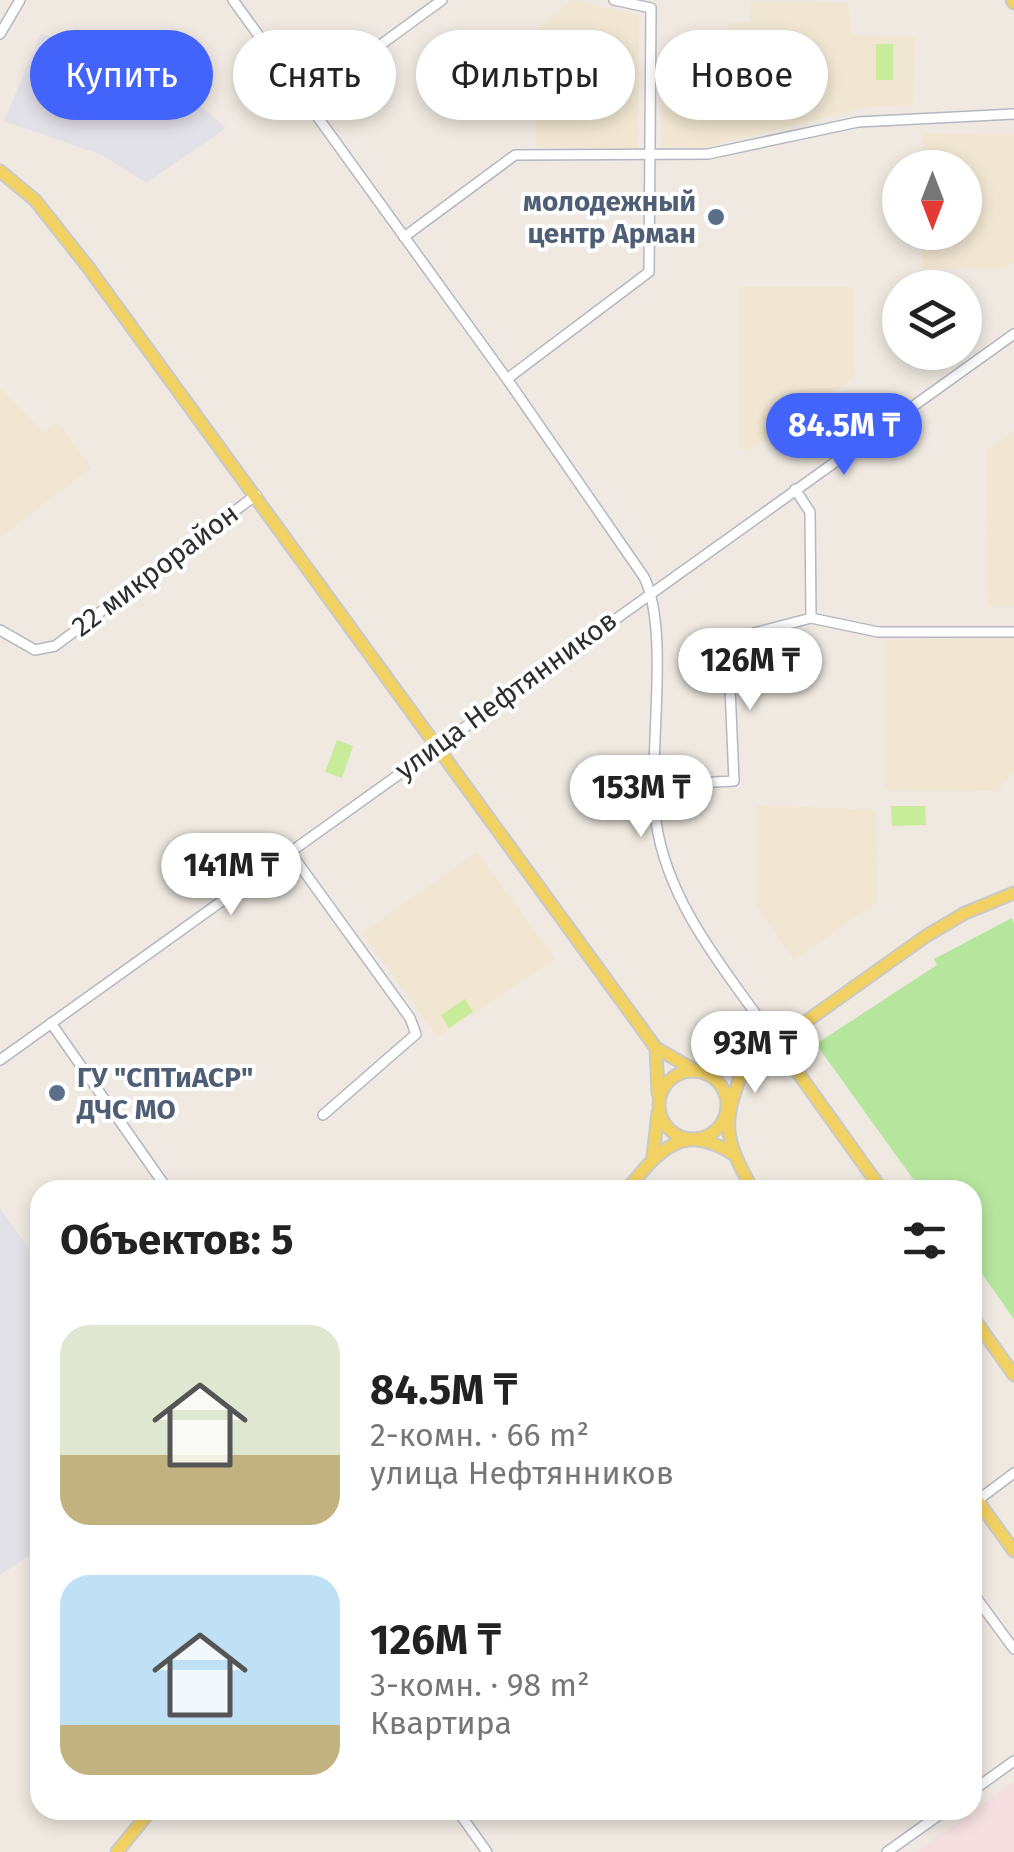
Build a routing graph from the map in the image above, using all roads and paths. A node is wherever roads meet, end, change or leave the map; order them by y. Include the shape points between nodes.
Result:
1 (20, 0) edge
2 (232, 0) edge
3 (442, 0) edge
4 (614, 0) edge
5 (254, 30) edge
6 (0, 34) edge
7 (396, 34) edge
8 (1014, 114) edge
9 (319, 120) edge
10 (649, 154) junction
11 (0, 171) edge
12 (404, 237) junction
13 (1014, 334) edge
14 (508, 379) junction
15 (794, 490) junction
16 (256, 494) junction
17 (650, 590) junction
18 (811, 618) junction
19 (0, 630) edge
20 (1014, 632) edge
21 (439, 745) junction
22 (656, 785) junction
23 (290, 852) junction
24 (1014, 893) edge
25 (51, 1024) junction
26 (776, 1042) junction
27 (656, 1048) junction
28 (0, 1060) edge
29 (745, 1065) junction
30 (696, 1070) junction
31 (659, 1104) junction
32 (727, 1111) junction
33 (324, 1115) dead end
34 (689, 1138) junction
35 (733, 1154) junction
36 (653, 1156) junction
37 (161, 1180) edge
38 (635, 1180) edge
39 (748, 1180) edge
40 (875, 1180) edge
41 (982, 1330) edge
42 (1014, 1375) edge
43 (1014, 1473) edge
44 (982, 1493) edge
45 (982, 1507) edge
46 (1014, 1550) edge
47 (982, 1605) edge
48 (1014, 1648) edge
49 (1014, 1761) edge
50 (982, 1784) edge
51 (143, 1820) edge
52 (465, 1820) edge
53 (932, 1820) edge
54 (117, 1852) edge
55 (487, 1852) edge
56 (887, 1852) edge

1 - 6 street
2 - 5 street
3 - 7 street
4 - 10 street via 651,8
8 - 10 street via 858,122 708,154
9 - 12 street
10 - 12 street via 515,155
10 - 14 street via 649,272
11 - 16 main road via 62,233
12 - 14 street
13 - 15 street, улица Нефтянников
14 - 17 street
15 - 17 street, улица Нефтянников
15 - 18 street via 810,512
16 - 19 street, 22 микрорайон via 55,646 35,650
16 - 21 main road
17 - 21 street, улица Нефтянников
17 - 22 street
18 - 20 street via 878,632
18 - 22 street via 728,640 734,780
21 - 23 street, улица Нефтянников
21 - 27 main road
22 - 26 street via 664,856 692,921
23 - 25 street, улица Нефтянников
23 - 33 street via 416,1034
24 - 26 main road via 926,936
25 - 28 street, улица Нефтянников
25 - 37 street
26 - 29 main road
26 - 40 main road
27 - 30 main road
27 - 31 main road
29 - 30 main road
29 - 32 main road
30 - 31 main road via 666,1083
30 - 32 main road via 724,1089
31 - 34 main road via 671,1131
31 - 36 main road
32 - 34 main road via 709,1135
32 - 35 main road
34 - 35 main road via 714,1141
34 - 36 main road
35 - 39 main road
36 - 38 main road
41 - 42 main road
43 - 44 street
45 - 46 main road
47 - 48 street
49 - 50 street
51 - 54 main road
52 - 55 street
53 - 56 street

